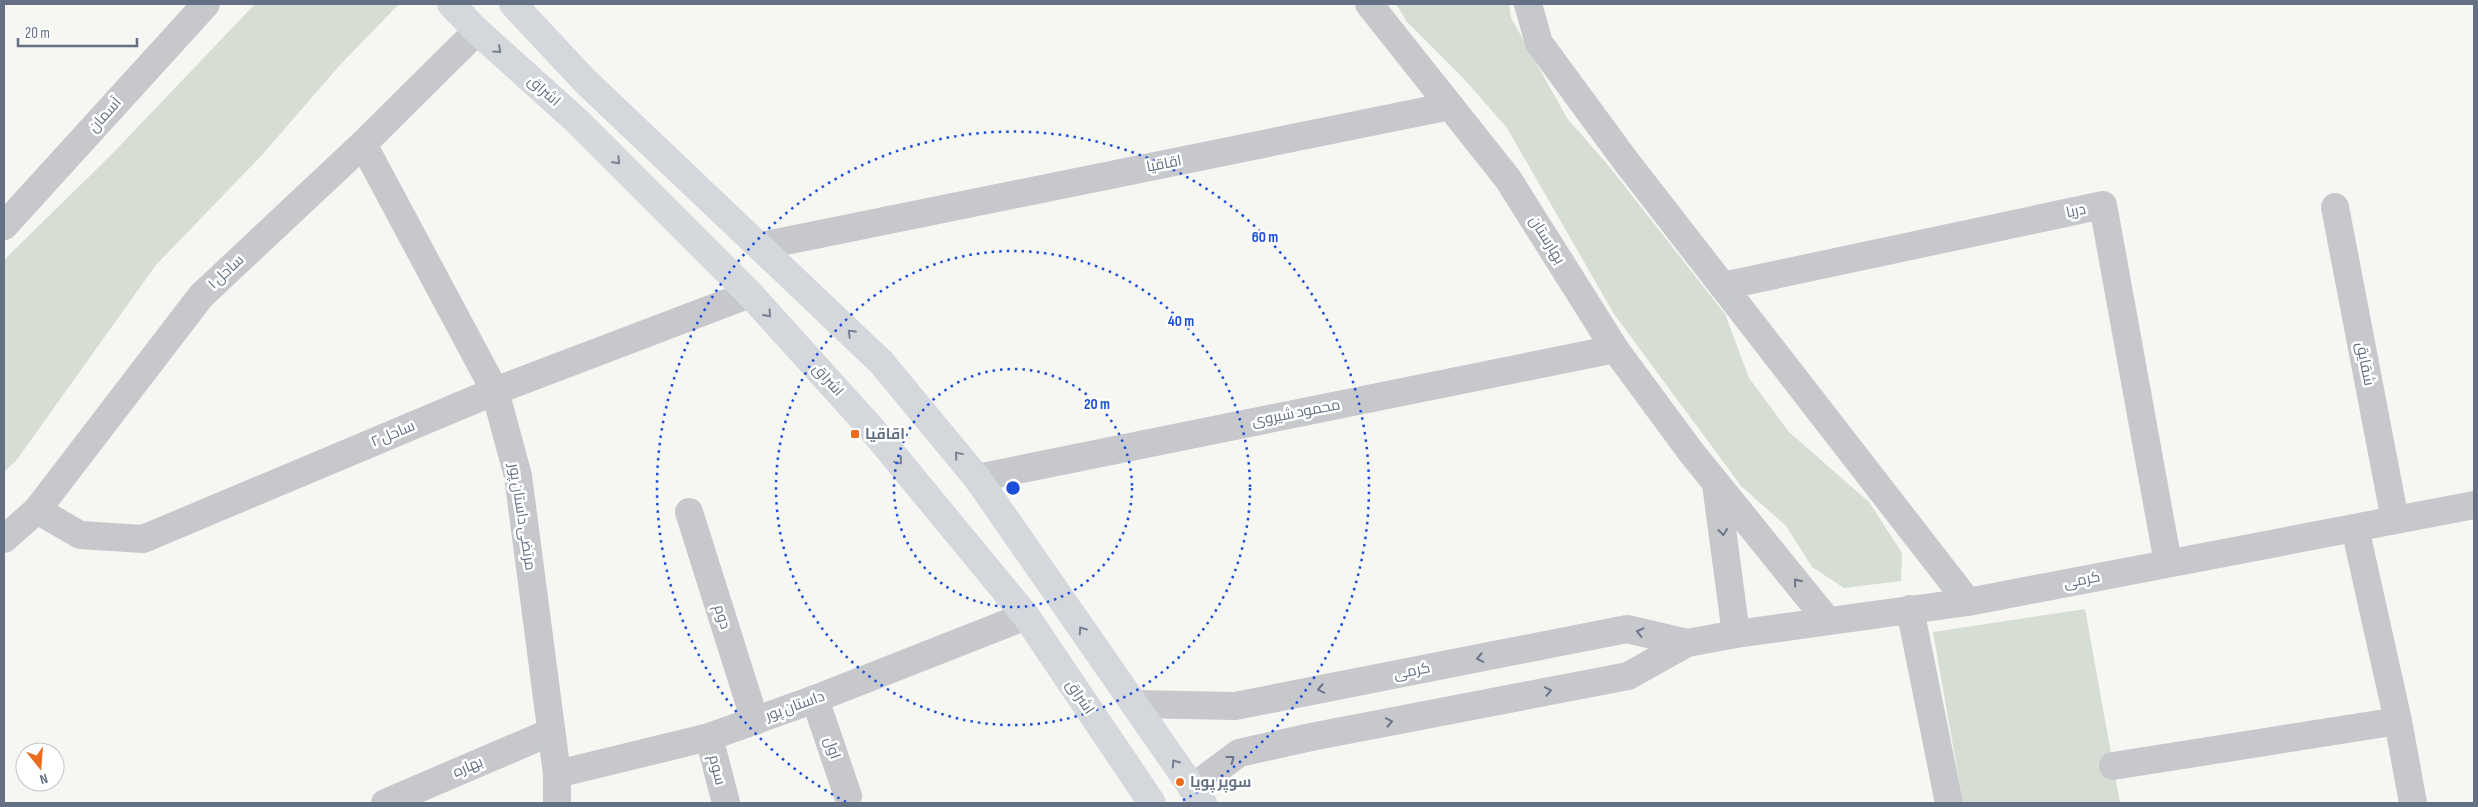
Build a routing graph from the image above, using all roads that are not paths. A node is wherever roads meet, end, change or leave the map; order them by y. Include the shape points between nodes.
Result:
1 (206, 4) edge
2 (450, 4) edge
3 (513, 4) edge
4 (1369, 4) edge
5 (1528, 4) edge
6 (477, 31) junction
7 (1450, 106) junction
8 (363, 144) junction
9 (2335, 207) dead end
10 (4, 226) edge
11 (761, 246) junction
12 (1723, 286) junction
13 (750, 294) junction
14 (1615, 349) junction
15 (494, 391) junction
16 (977, 478) junction
17 (1716, 484) junction
18 (2474, 504) edge
19 (37, 510) junction
20 (690, 512) dead end
21 (2395, 520) junction
22 (2355, 528) junction
23 (4, 539) edge
24 (2168, 563) junction
25 (1968, 602) junction
26 (1910, 609) junction
27 (1026, 616) junction
28 (1827, 620) junction
29 (1736, 634) junction
30 (1687, 643) junction
31 (815, 699) junction
32 (1134, 704) junction
33 (756, 721) junction
34 (2398, 721) junction
35 (551, 732) junction
36 (709, 737) junction
37 (2113, 766) dead end
38 (558, 774) junction
39 (848, 796) dead end
40 (1198, 796) edge
41 (385, 803) edge
42 (557, 803) edge
43 (726, 803) edge
44 (1152, 803) edge
45 (1949, 803) edge
46 (2413, 803) edge

1 - 10 street, آسمان
2 - 6 main road, اشراق
3 - 11 main road via 585,81
4 - 7 street, بهارستان
5 - 12 street via 1539,43
6 - 8 street, ساحل ۱
6 -> 13 main road, اشراق via 577,121
7 - 11 street, اقاقیا
7 - 14 street, بهارستان via 1508,179
8 - 15 street, مرتضی داستان پور
8 - 19 street, ساحل ۱ via 201,296
9 - 21 street, شقایق
16 -> 11 main road via 881,362
12 - 24 street, دریا via 2103,205
12 - 25 street
13 - 15 street, ساحل ۲
13 -> 27 main road, اشراق via 871,428
14 - 16 street, محمود شیروی
14 - 17 street, بهارستان
15 - 19 street, ساحل ۲ via 143,539 80,535
15 - 35 street, مرتضی داستان پور via 518,476
32 -> 16 main road
28 -> 17 street, بهارستان
17 -> 29 street
18 - 21 street, کرمی
19 - 23 street, ساحل ۱
20 - 33 street, دوم
21 - 22 street, کرمی
22 - 24 street, کرمی
22 - 34 street
24 - 25 street, کرمی
25 - 26 street, کرمی
26 - 28 street, کرمی
26 - 45 street
27 - 31 street, داستان پور
27 - 44 main road, اشراق
28 - 29 street, کرمی
29 - 30 street, کرمی
30 -> 32 street, کرمی via 1627,629 1235,706
40 -> 30 street, کرمی via 1239,754 1310,737 1628,676
31 - 33 street, داستان پور
31 - 39 street, اول
40 -> 32 main road
33 - 36 street, داستان پور
34 - 37 street
34 - 46 street
35 - 38 street, مرتضی داستان پور
35 - 41 street, بهاره
36 - 38 street, داستان پور
36 - 43 street, سوم
38 - 42 street, مرتضی داستان پور

